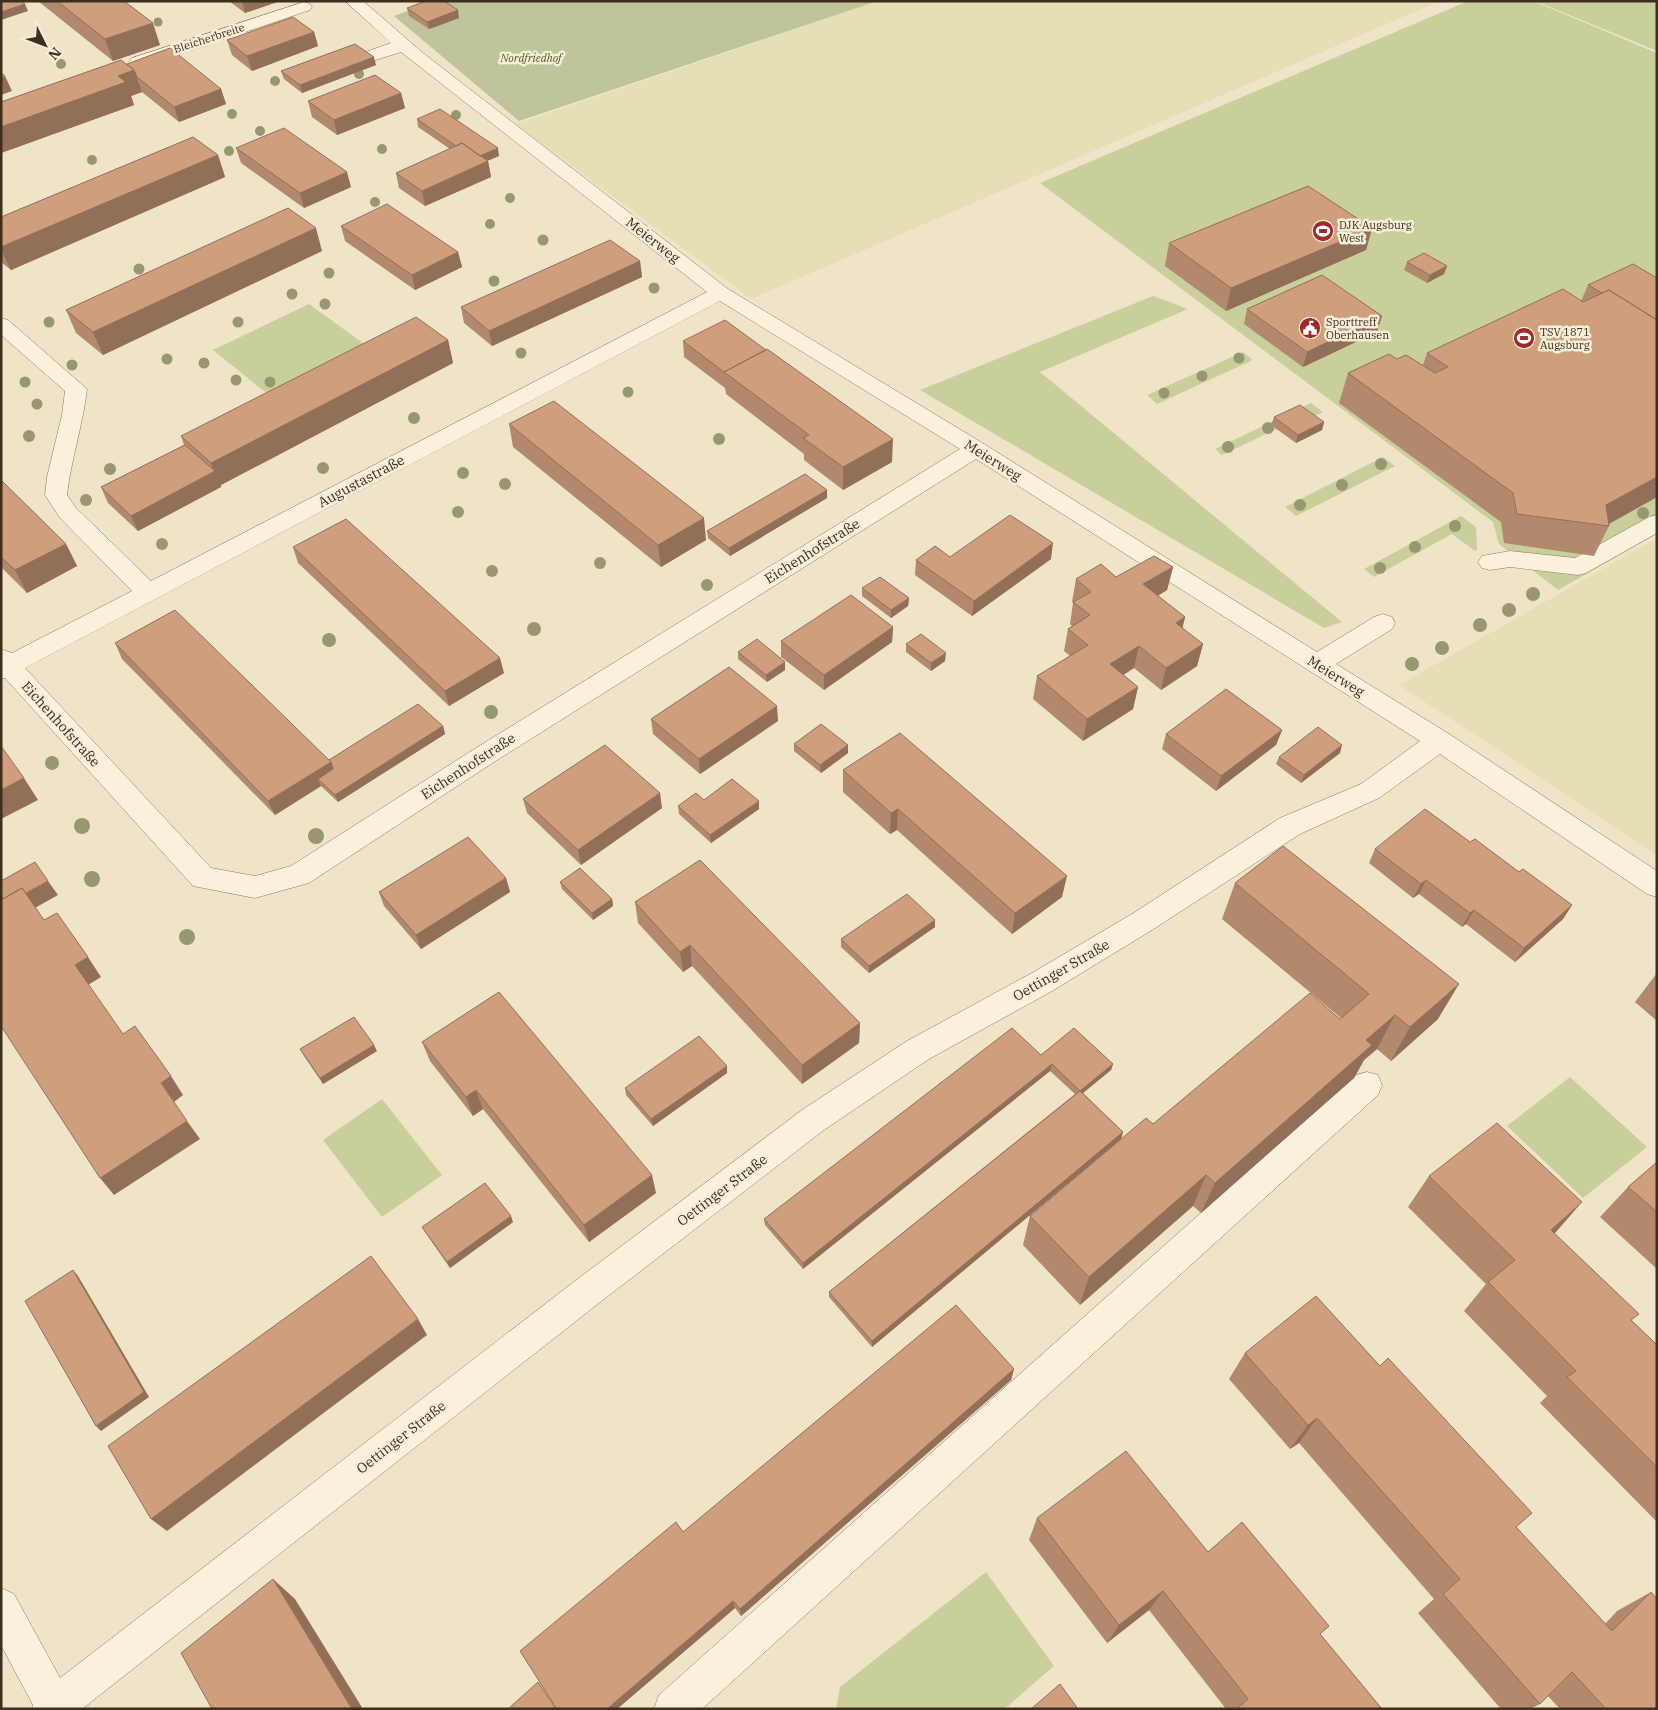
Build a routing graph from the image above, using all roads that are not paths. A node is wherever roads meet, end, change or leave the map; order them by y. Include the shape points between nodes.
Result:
1 (353, 1) edge
2 (304, 7) dead end
3 (403, 44) junction
4 (366, 58) edge
5 (120, 68) edge
6 (721, 293) junction
7 (1, 324) edge
8 (976, 449) junction
9 (1657, 523) edge
10 (1490, 562) dead end
11 (148, 593) junction
12 (1383, 623) dead end
13 (1317, 664) junction
14 (4, 665) edge
15 (1440, 742) junction
16 (1657, 886) edge
17 (1367, 1085) edge
18 (1, 1607) edge
19 (53, 1708) edge
20 (673, 1709) edge

1 - 3 street, Meierweg
2 - 5 street, Bleicherbreite
3 - 4 street
3 - 6 street, Meierweg
6 - 8 street, Meierweg
6 - 11 street, Augustastraße
7 - 11 street via 76,389 56,495 68,513
8 - 13 street, Meierweg
8 - 14 street, Eichenhofstraße via 485,755 299,875 256,887 202,878
9 - 10 street via 1578,567 1510,558
11 - 14 street, Augustastraße
12 - 13 street
13 - 15 street, Meierweg
15 - 16 street, Meierweg
15 - 19 street, Oettinger Straße via 1370,791 1290,826 1142,922 918,1050 813,1120 593,1287
17 - 20 street
18 - 19 street

